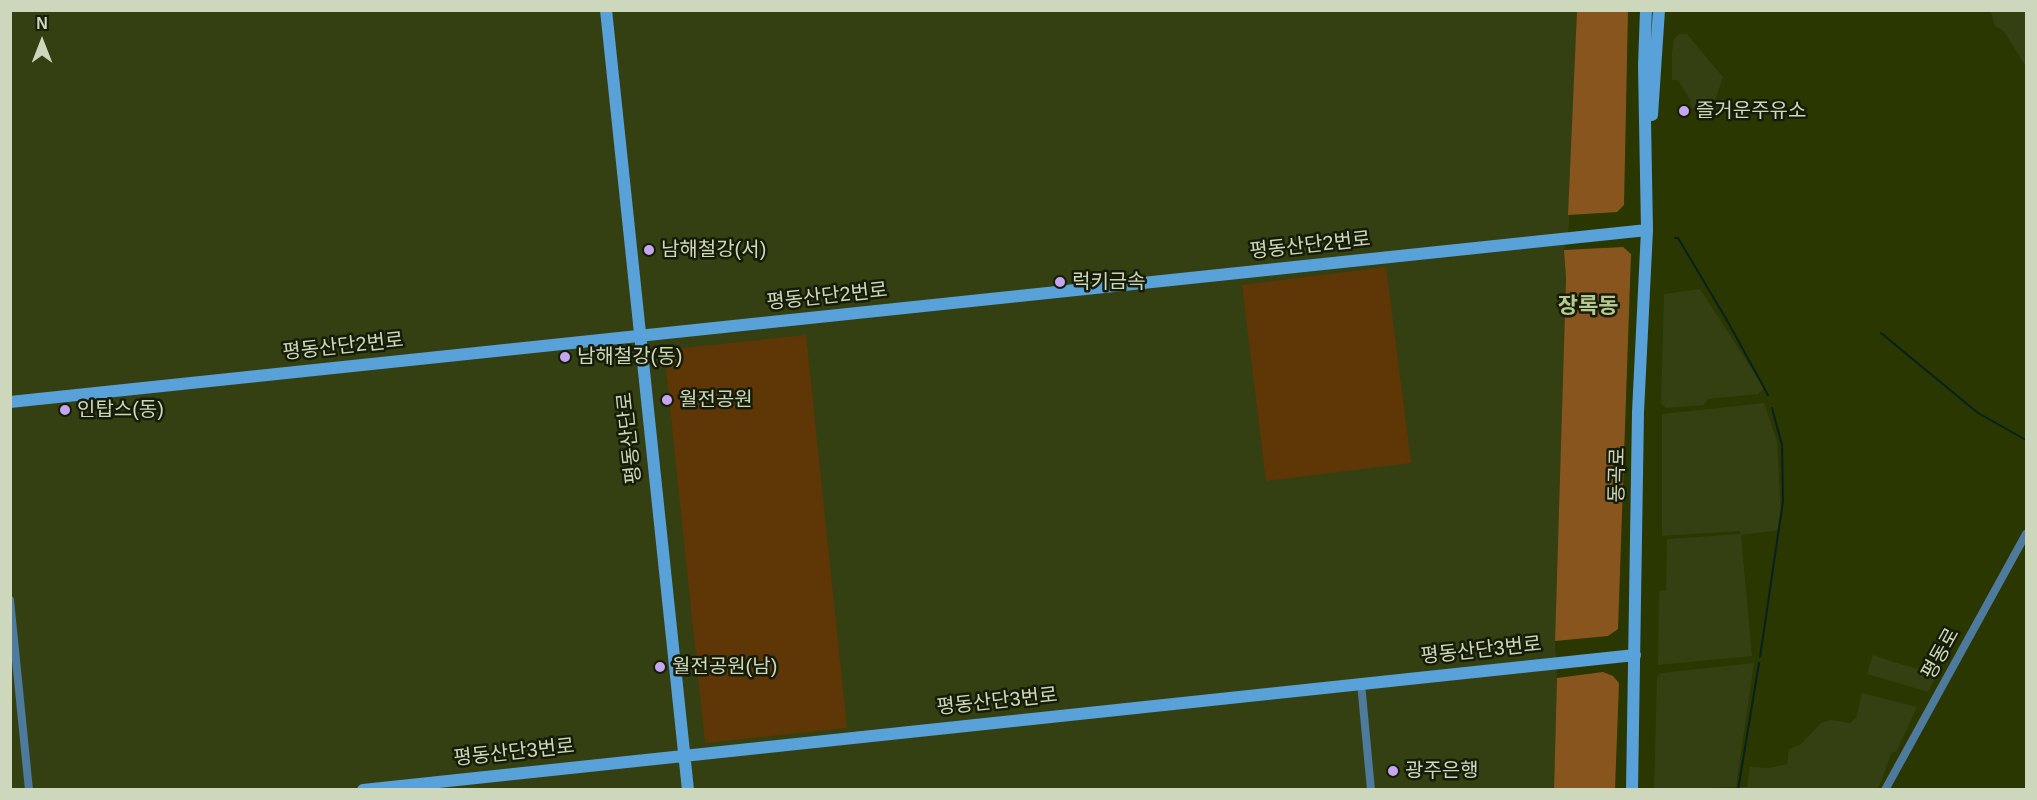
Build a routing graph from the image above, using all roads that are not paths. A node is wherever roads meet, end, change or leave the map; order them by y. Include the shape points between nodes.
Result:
1 (606, 10) edge
2 (1646, 10) edge
3 (1659, 10) edge
4 (1647, 161) junction
5 (1647, 230) junction
6 (639, 335) junction
7 (10, 402) edge
8 (2026, 534) edge
9 (10, 600) edge
10 (11, 614) edge
11 (1635, 655) junction
12 (1361, 683) junction
13 (684, 754) junction
14 (29, 789) edge
15 (363, 789) edge
16 (688, 789) edge
17 (1371, 789) edge
18 (1632, 789) edge
19 (1885, 789) edge

1 - 6 street, 평동산단로
2 - 4 street, 동곡로
3 - 4 street, 동곡로
4 - 5 street, 동곡로
5 - 6 street, 평동산단2번로
5 - 11 street, 동곡로 via 1638,412
6 - 7 street, 평동산단2번로
6 - 13 street, 평동산단로
8 - 19 street, 평동로
9 - 10 street
10 - 14 street
11 - 12 street, 평동산단3번로
11 - 18 street, 동곡로
12 - 13 street, 평동산단3번로
12 - 17 street
13 - 15 street, 평동산단3번로
13 - 16 street, 평동산단로

